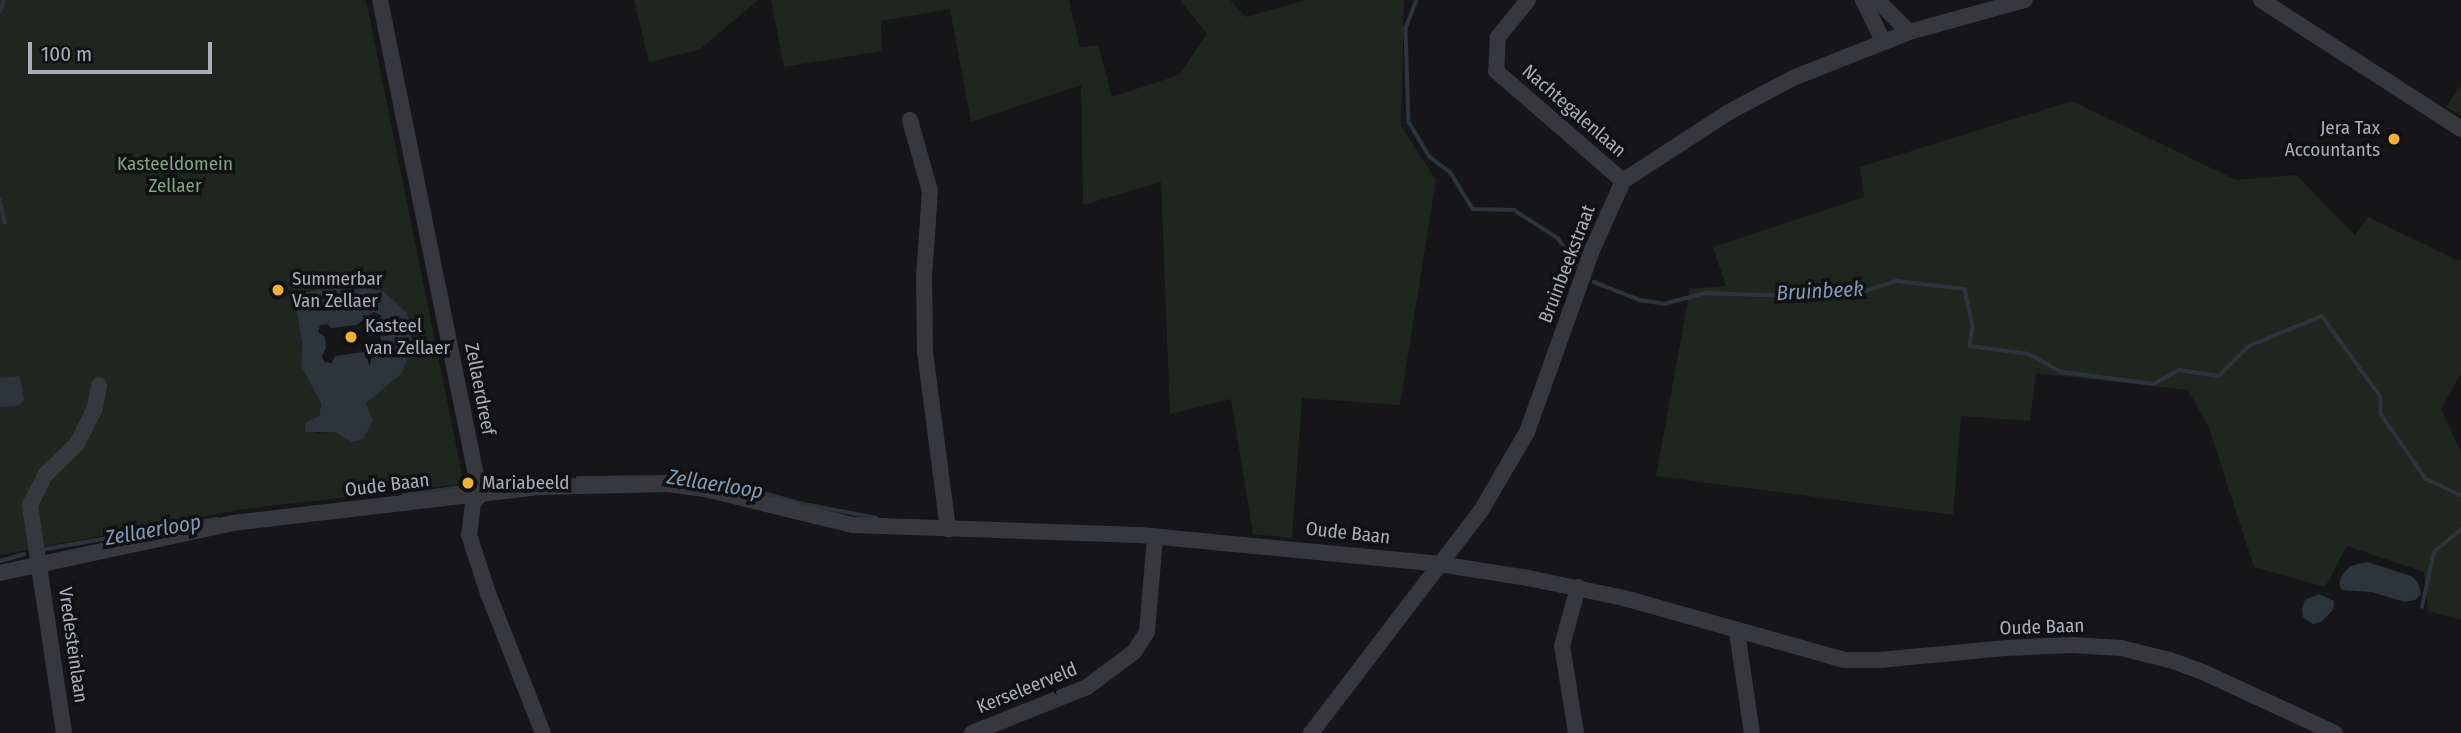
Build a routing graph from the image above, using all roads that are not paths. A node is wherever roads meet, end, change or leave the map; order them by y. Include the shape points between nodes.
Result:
1 (380, 0) edge
2 (1528, 0) edge
3 (1863, 0) edge
4 (1877, 0) edge
5 (2025, 0) edge
6 (2261, 0) edge
7 (1909, 32) junction
8 (1883, 41) junction
9 (909, 120) dead end
10 (2461, 129) edge
11 (1623, 181) junction
12 (99, 384) dead end
13 (480, 495) junction
14 (948, 530) junction
15 (1155, 536) junction
16 (40, 563) junction
17 (1439, 565) junction
18 (0, 573) edge
19 (1578, 587) junction
20 (1737, 632) junction
21 (64, 733) edge
22 (543, 733) edge
23 (972, 733) edge
24 (1311, 733) edge
25 (1576, 733) edge
26 (1752, 733) edge
27 (2335, 733) edge

1 - 13 street, Zellaerdreef
2 - 11 street, Nachtegalenlaan via 1498,37 1496,71
3 - 8 street
4 - 7 street
5 - 7 street
6 - 10 street
7 - 8 street
8 - 11 street via 1793,78 1730,112
9 - 14 street via 930,191 925,352
11 - 17 street, Bruinbeekstraat via 1592,248 1527,432 1482,509
12 - 16 street, Vredesteinlaan via 95,408 78,444 46,474 30,505
13 - 14 street, Oude Baan via 539,487 668,484 853,525
13 - 16 street, Oude Baan via 233,523
13 - 22 street, Zellaerdreef via 473,503 469,535
14 - 15 street, Oude Baan
15 - 17 street, Oude Baan
15 - 23 street, Kerseleerveld via 1147,632 1134,652 1087,687
16 - 18 street, Oude Baan
16 - 21 street, Vredesteinlaan
17 - 19 street, Oude Baan
17 - 24 street, Bruinbeekstraat
19 - 20 street, Oude Baan
19 - 25 street via 1562,646
20 - 26 street
20 - 27 street, Oude Baan via 1844,660 2033,647 2121,648 2204,673

